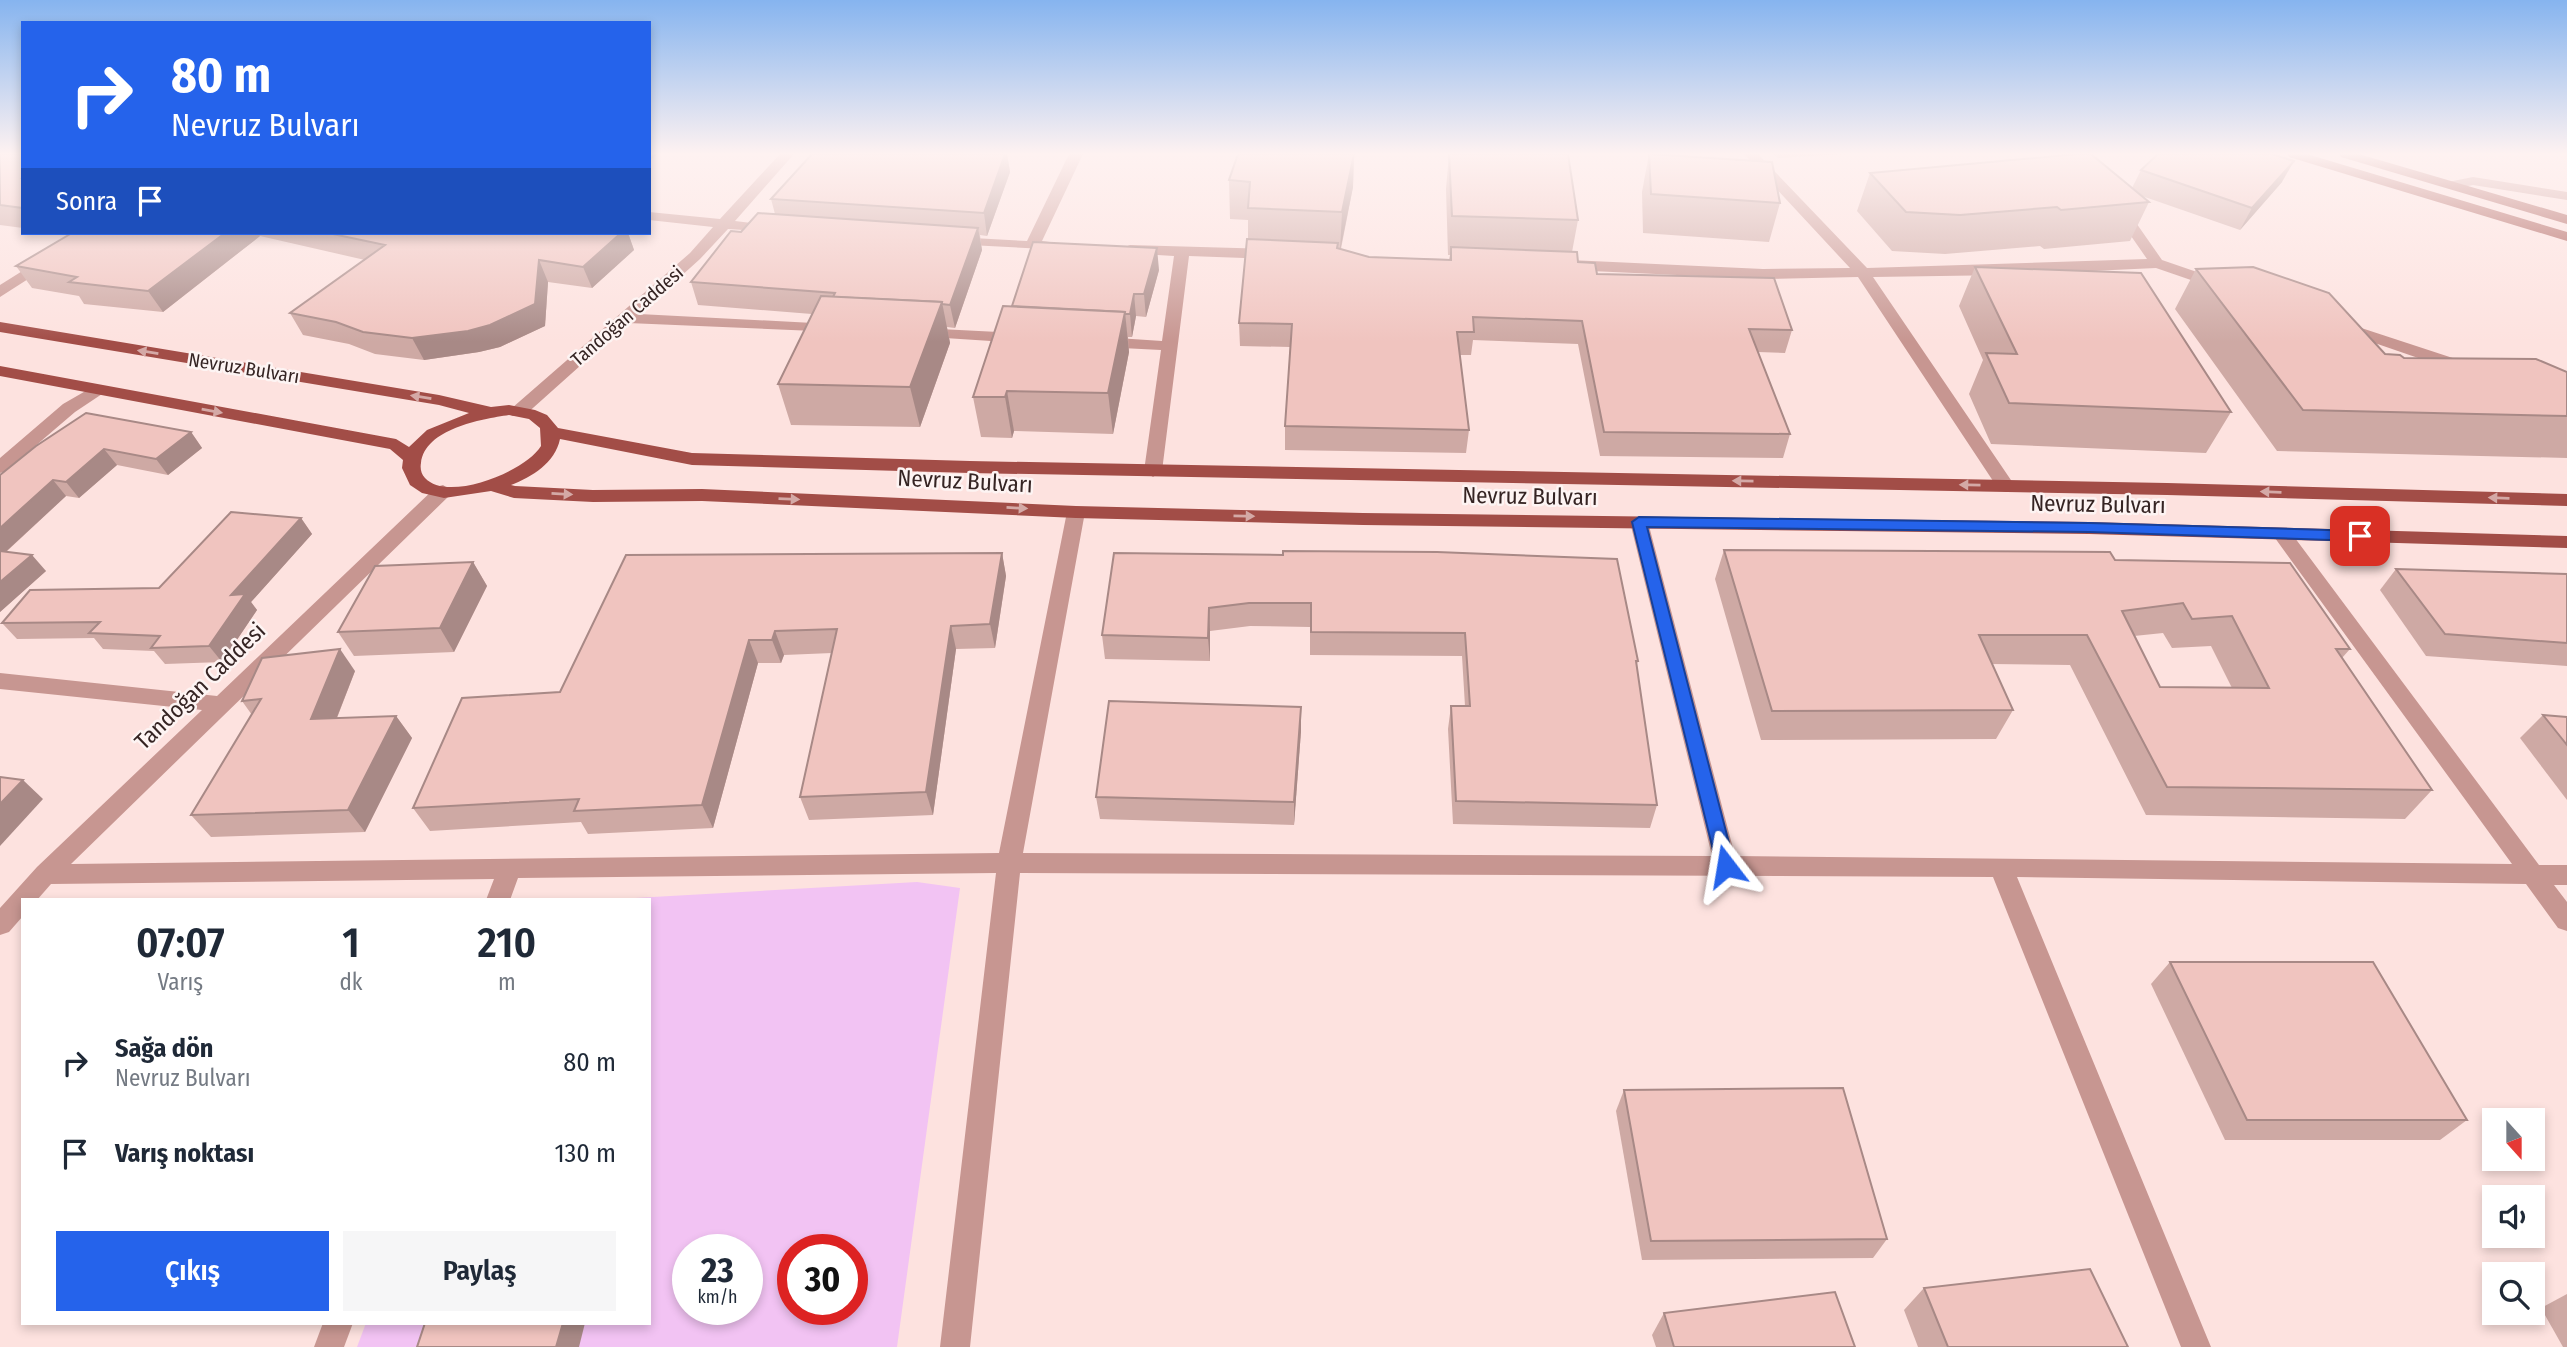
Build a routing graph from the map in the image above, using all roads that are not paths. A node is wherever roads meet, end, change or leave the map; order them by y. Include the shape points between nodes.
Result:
1 (656, 217) edge
2 (729, 217) edge
3 (1046, 217) edge
4 (1811, 217) edge
5 (2126, 217) edge
6 (2502, 217) edge
7 (722, 225) junction
8 (785, 230) edge
9 (90, 235) edge
10 (2567, 237) edge
11 (940, 240) edge
12 (1032, 246) junction
13 (1077, 248) edge
14 (1116, 249) edge
15 (1181, 251) junction
16 (1289, 255) edge
17 (2157, 263) junction
18 (1559, 265) edge
19 (1863, 273) junction
20 (2235, 290) edge
21 (0, 292) edge
22 (624, 318) junction
23 (2326, 321) edge
24 (0, 327) edge
25 (842, 329) edge
26 (897, 332) edge
27 (1033, 339) edge
28 (1087, 341) edge
29 (1169, 346) junction
30 (0, 371) edge
31 (2482, 374) edge
32 (96, 390) junction
33 (488, 412) junction
34 (518, 412) junction
35 (551, 432) junction
36 (413, 459) junction
37 (0, 467) edge
38 (1153, 471) junction
39 (494, 486) junction
40 (2006, 486) junction
41 (443, 491) junction
42 (2567, 500) edge
43 (1076, 512) junction
44 (1639, 522) junction
45 (2282, 534) junction
46 (2567, 542) edge
47 (0, 681) edge
48 (220, 704) junction
49 (1009, 863) junction
50 (1726, 866) junction
51 (2001, 868) junction
52 (510, 869) junction
53 (2533, 873) junction
54 (45, 874) junction
55 (2567, 875) edge
56 (24, 898) edge
57 (499, 898) edge
58 (21, 901) edge
59 (2567, 921) edge
60 (0, 925) edge
61 (337, 1325) edge
62 (329, 1347) edge
63 (955, 1347) edge
64 (2196, 1347) edge

1 - 7 street
2 - 7 street, Tandoğan Caddesi
3 - 12 street
4 - 19 street
5 - 17 street
6 - 10 main road
7 - 8 street
7 - 22 street, Tandoğan Caddesi via 695,256
9 - 21 street
11 - 12 street
12 - 13 street
14 - 15 street
15 - 16 street
15 - 29 street
17 - 19 street
17 - 20 street
18 - 19 street via 1763,274
19 - 40 street
22 - 25 street
22 - 34 street, Tandoğan Caddesi
23 - 31 street
33 -> 24 main road, Nevruz Bulvarı
26 - 27 street
28 - 29 street
29 - 38 street
30 - 32 main road
32 -> 36 main road via 396,444
32 - 37 street
33 - 34 main road
33 - 36 main road via 443,427 426,440
34 - 35 main road via 542,419
35 - 38 main road, Nevruz Bulvarı via 692,459
35 - 39 main road via 546,453 534,466
36 - 41 main road via 416,479
40 -> 38 main road, Nevruz Bulvarı
39 - 41 main road
39 -> 43 main road, Nevruz Bulvarı via 514,492 593,496 702,495
42 -> 40 main road, Nevruz Bulvarı
41 - 48 street, Tandoğan Caddesi
43 -> 44 main road, Nevruz Bulvarı
43 - 49 street
44 - 45 main road, Nevruz Bulvarı
44 - 50 street
45 - 46 main road, Nevruz Bulvarı
45 - 53 street
47 - 48 street
48 - 54 street, Tandoğan Caddesi
49 - 50 street
49 - 52 street
49 - 63 street
50 - 51 street
51 - 53 street
51 - 64 street
52 - 54 street
52 - 57 street
53 - 55 street
53 - 59 street
54 - 56 street, Tandoğan Caddesi
58 - 60 street, Tandoğan Caddesi
61 - 62 street

